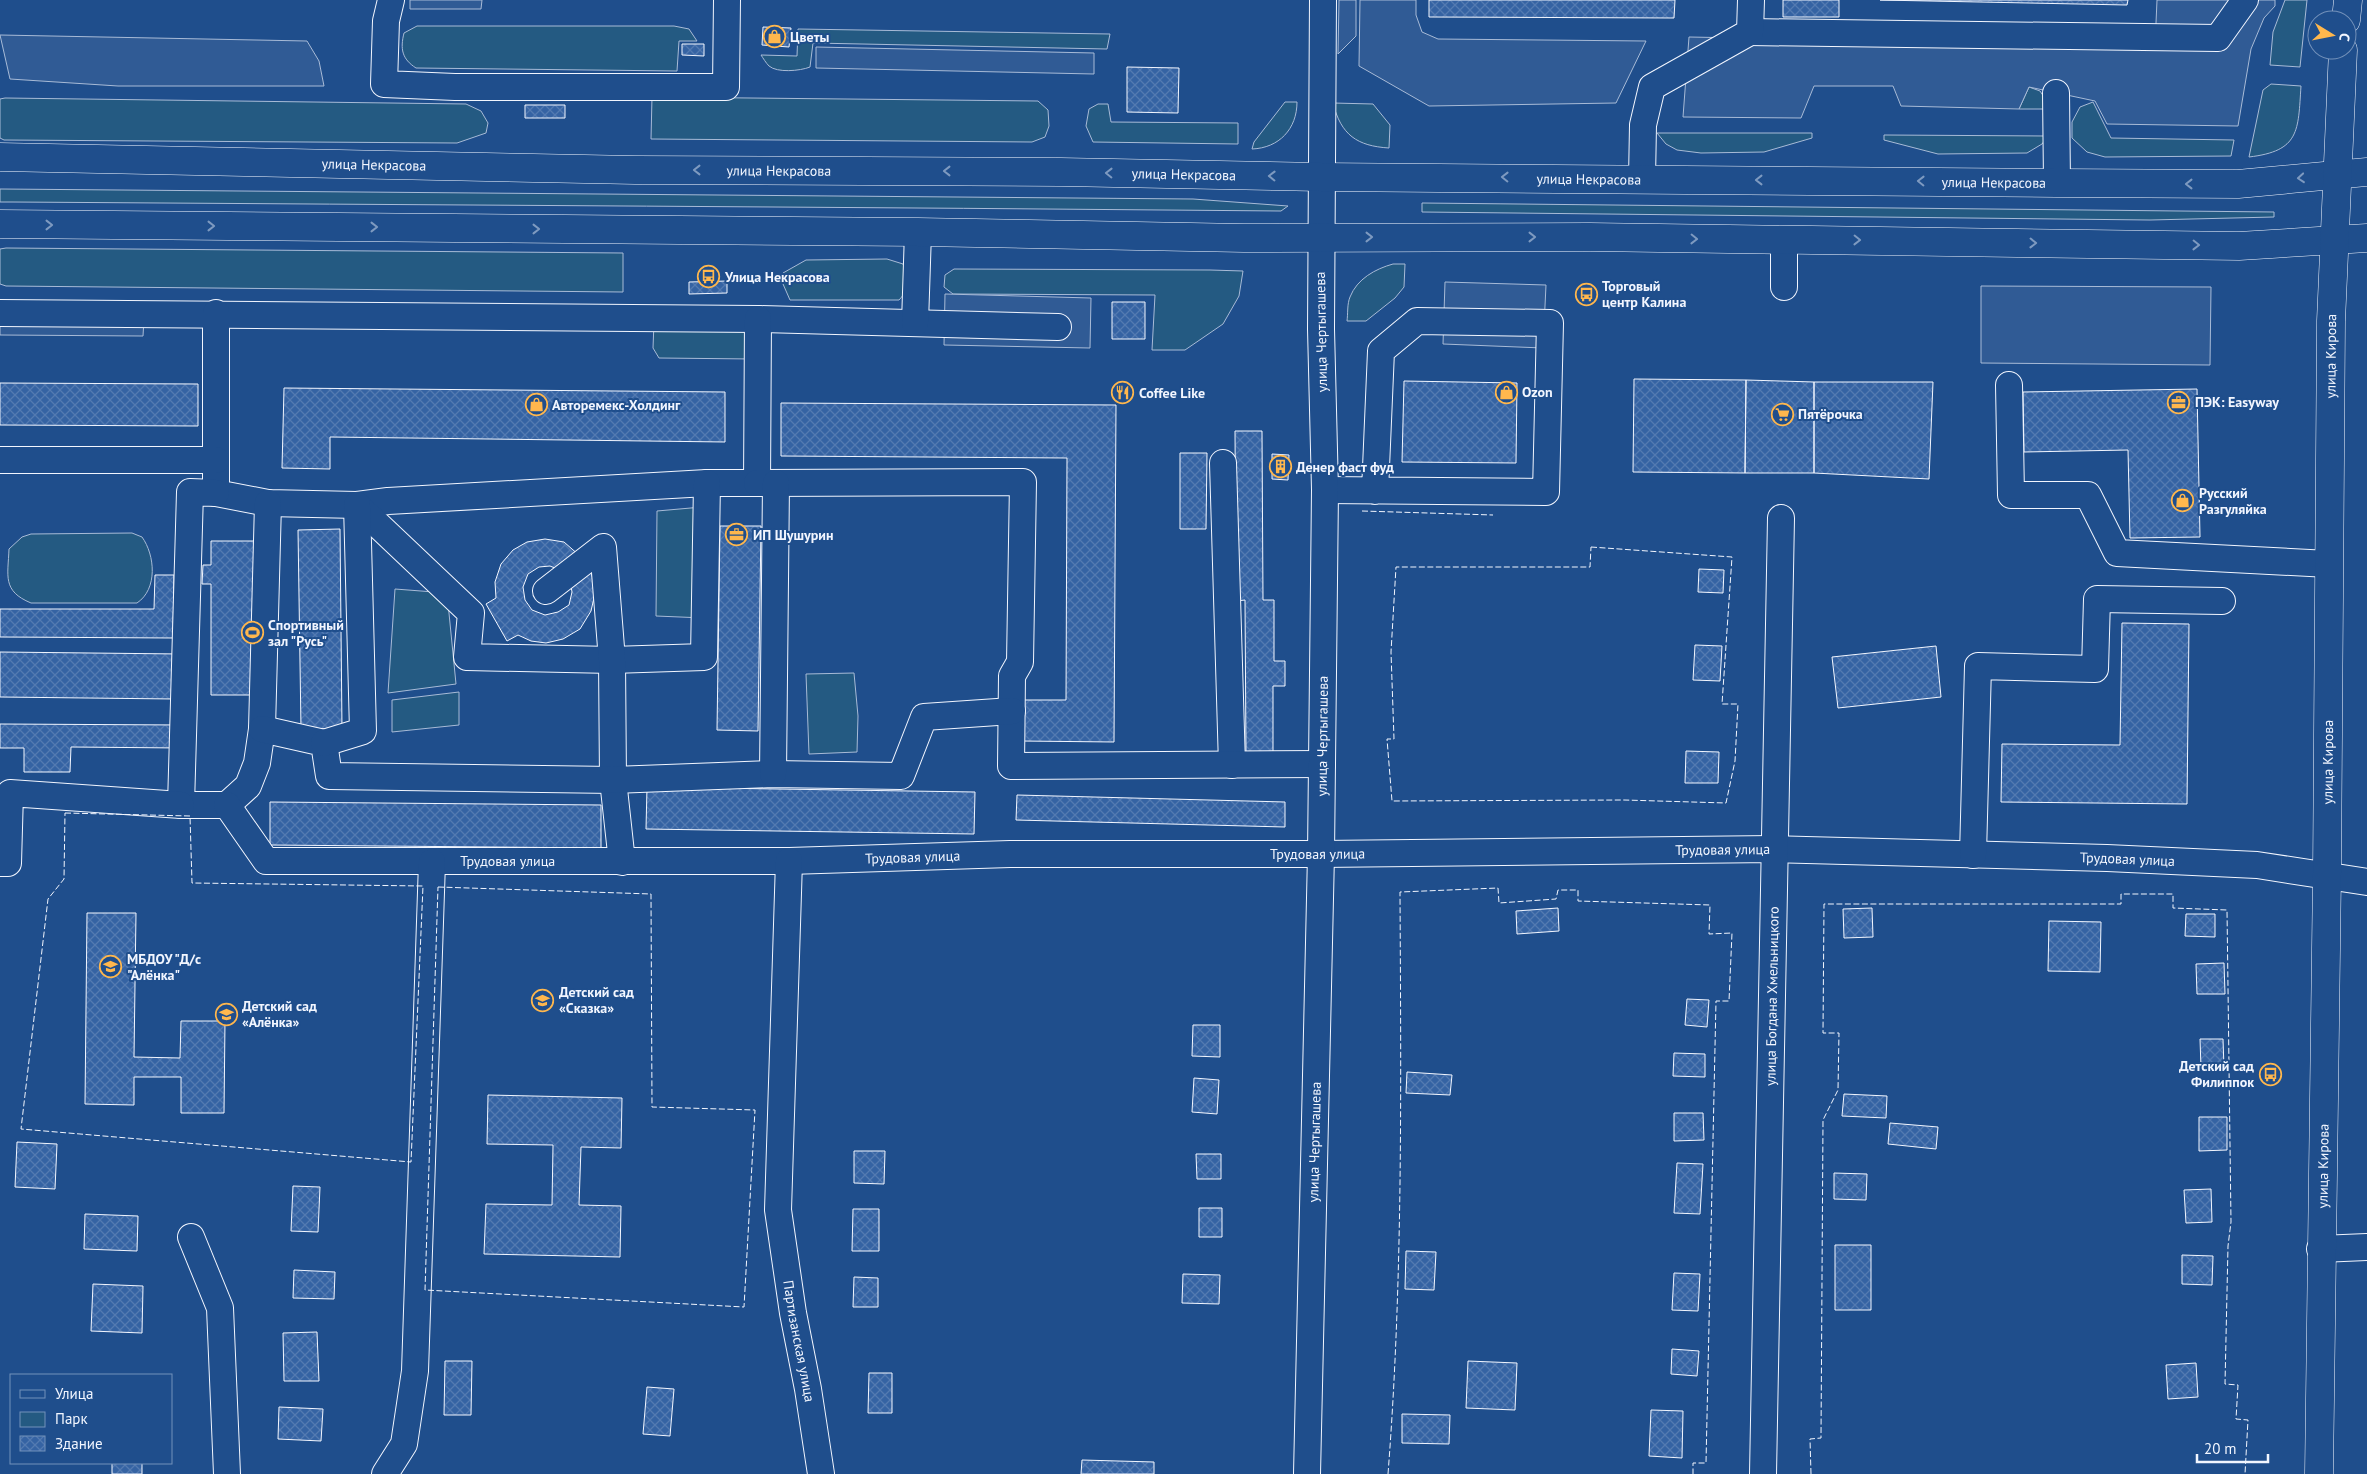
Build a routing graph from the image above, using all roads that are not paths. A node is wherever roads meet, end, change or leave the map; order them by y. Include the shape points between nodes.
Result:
1 (391, 0) edge
2 (727, 0) edge
3 (1323, 0) edge
4 (1751, 0) edge
5 (2245, 0) edge
6 (1750, 32) junction
7 (2342, 60) edge
8 (2056, 93) dead end
9 (0, 157) edge
10 (2367, 172) edge
11 (2338, 174) junction
12 (1321, 177) junction
13 (1642, 179) junction
14 (2057, 183) junction
15 (0, 224) edge
16 (918, 232) junction
17 (1321, 237) junction
18 (2367, 238) edge
19 (1784, 240) junction
20 (2335, 241) junction
21 (1784, 287) dead end
22 (0, 313) edge
23 (216, 313) junction
24 (758, 318) junction
25 (915, 323) junction
26 (1058, 327) dead end
27 (2010, 385) dead end
28 (0, 460) edge
29 (216, 460) junction
30 (1223, 463) dead end
31 (707, 483) junction
32 (767, 483) junction
33 (1324, 490) junction
34 (1375, 491) junction
35 (216, 493) junction
36 (268, 503) junction
37 (357, 505) junction
38 (1781, 518) dead end
39 (2329, 564) junction
40 (546, 591) dead end
41 (2222, 601) dead end
42 (612, 660) junction
43 (1012, 711) junction
44 (262, 729) junction
45 (324, 743) junction
46 (1322, 764) junction
47 (1232, 765) junction
48 (774, 774) junction
49 (613, 780) junction
50 (181, 805) junction
51 (227, 805) junction
52 (1773, 849) junction
53 (1321, 854) junction
54 (1973, 855) junction
55 (789, 861) junction
56 (432, 862) junction
57 (622, 862) junction
58 (0, 863) edge
59 (2327, 874) junction
60 (2367, 882) edge
61 (191, 1237) dead end
62 (2367, 1248) edge
63 (2320, 1249) junction
64 (227, 1474) edge
65 (385, 1474) edge
66 (821, 1474) edge
67 (1307, 1474) edge
68 (1762, 1474) edge
69 (2318, 1474) edge

1 - 2 street via 386,21 384,84 455,87 726,87
3 - 12 street, улица Чертыгашева
4 - 6 street
5 - 6 street via 2218,38
6 - 13 street via 1652,87 1643,124
7 - 11 main road, улица Кирова
8 - 14 street
12 -> 9 main road, улица Некрасова via 635,170
10 - 11 main road, улица Некрасова
11 -> 14 main road, улица Некрасова via 2238,184
11 - 20 main road, улица Кирова
13 -> 12 main road, улица Некрасова
12 - 17 street, улица Чертыгашева
14 -> 13 main road, улица Некрасова
15 -> 16 main road
16 - 17 main road
16 - 25 street
17 -> 19 main road
17 - 33 street, улица Чертыгашева
18 - 20 main road
19 -> 20 main road via 2239,246
19 - 21 street
20 - 39 main road, улица Кирова via 2331,321
22 - 23 street
23 - 24 street
23 - 29 street
24 - 25 street
24 - 32 street
25 - 26 street
27 - 39 street via 2011,495 2088,495 2117,552
28 - 29 street
29 - 35 street
30 - 47 street
31 - 32 street
31 - 37 street
31 - 42 street via 704,658
32 - 43 street via 1023,482 1020,662 1012,676
32 - 48 street
33 - 34 street
33 - 46 street, улица Чертыгашева
34 - 34 street via 1546,492 1550,323 1417,321 1381,351
35 - 36 street
35 - 50 street via 190,492
36 - 37 street
36 - 44 street
37 - 42 street via 471,613 468,658
37 - 45 street via 363,732
38 - 52 street, улица Богдана Хмельницкого
39 - 59 main road, улица Кирова
40 - 42 street via 604,547
41 - 54 street via 2097,599 2095,669 1978,666
42 - 49 street
43 - 47 street via 1011,766
43 - 48 street via 924,717 901,776
44 - 45 street
44 - 51 street via 257,763 248,786
45 - 49 street via 329,776
46 - 47 street
46 - 53 street, улица Чертыгашева
48 - 49 street
49 - 57 street
50 - 51 street
50 - 58 street via 10,792 8,863
51 - 56 street, Трудовая улица via 266,861
52 - 53 street, Трудовая улица
52 - 54 street, Трудовая улица
52 - 68 street, улица Богдана Хмельницкого
53 - 55 street, Трудовая улица via 1010,854
53 - 67 street, улица Чертыгашева
54 - 59 street, Трудовая улица via 2248,864
55 - 57 street, Трудовая улица
55 - 66 street, Партизанская улица via 778,1210
56 - 57 street, Трудовая улица
56 - 65 street via 414,1371 404,1444
59 - 60 street, Трудовая улица
59 - 63 main road, улица Кирова
61 - 64 street via 220,1308
62 - 63 street
63 - 69 main road, улица Кирова

